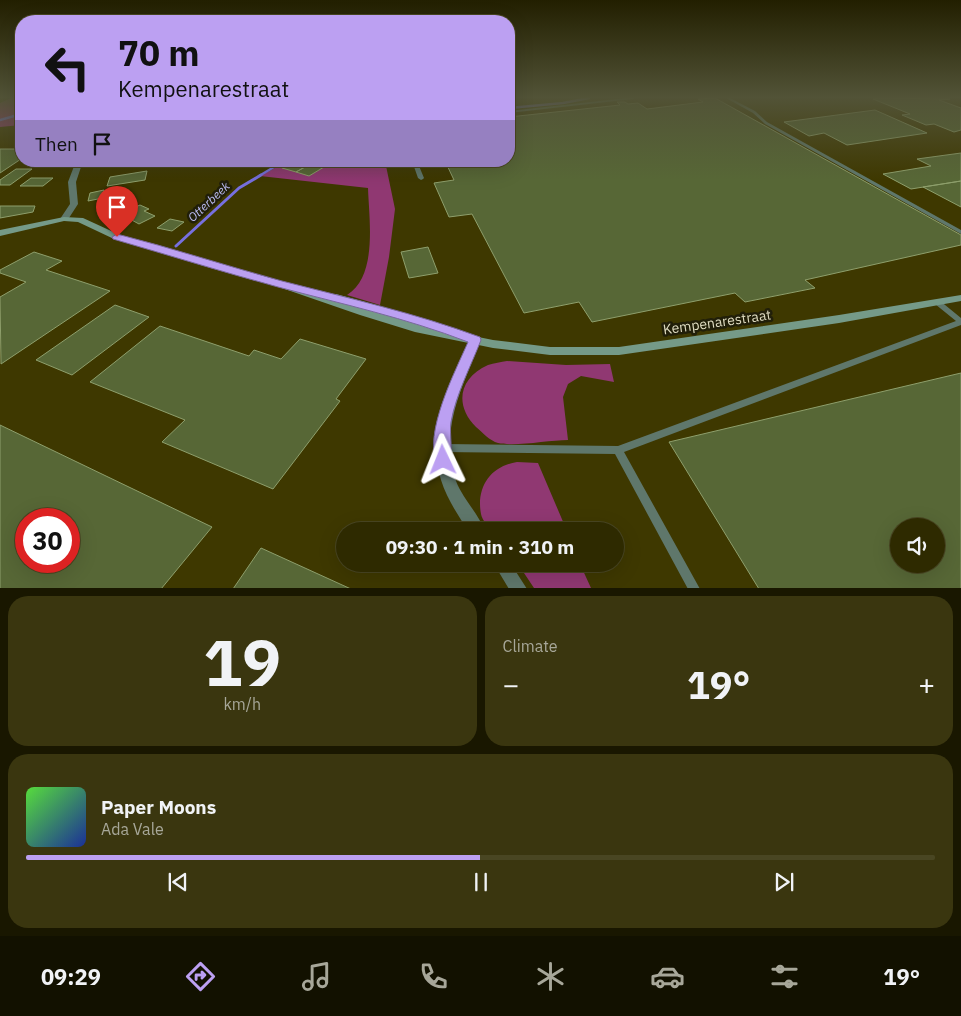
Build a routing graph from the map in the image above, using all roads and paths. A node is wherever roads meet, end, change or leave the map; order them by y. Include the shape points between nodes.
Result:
1 (770, 125) edge
2 (77, 167) edge
3 (416, 167) edge
4 (421, 178) dead end
5 (64, 219) junction
6 (961, 232) edge
7 (0, 233) edge
8 (961, 298) edge
9 (937, 302) junction
10 (961, 322) edge
11 (475, 340) junction
12 (442, 448) junction
13 (618, 450) junction
14 (471, 522) edge
15 (508, 572) edge
16 (519, 588) edge
17 (694, 588) edge

1 - 6 lane
2 - 5 street via 71,188 74,204
3 - 4 lane
5 - 7 street
5 - 11 street, Kempenarestraat via 80,220 117,237 279,284 414,328
8 - 9 street, Kempenarestraat
9 - 10 lane
9 - 11 street, Kempenarestraat via 619,351 521,349
10 - 13 lane
11 - 12 street via 448,405
12 - 13 lane
12 - 14 street via 452,491
13 - 17 lane
15 - 16 street

